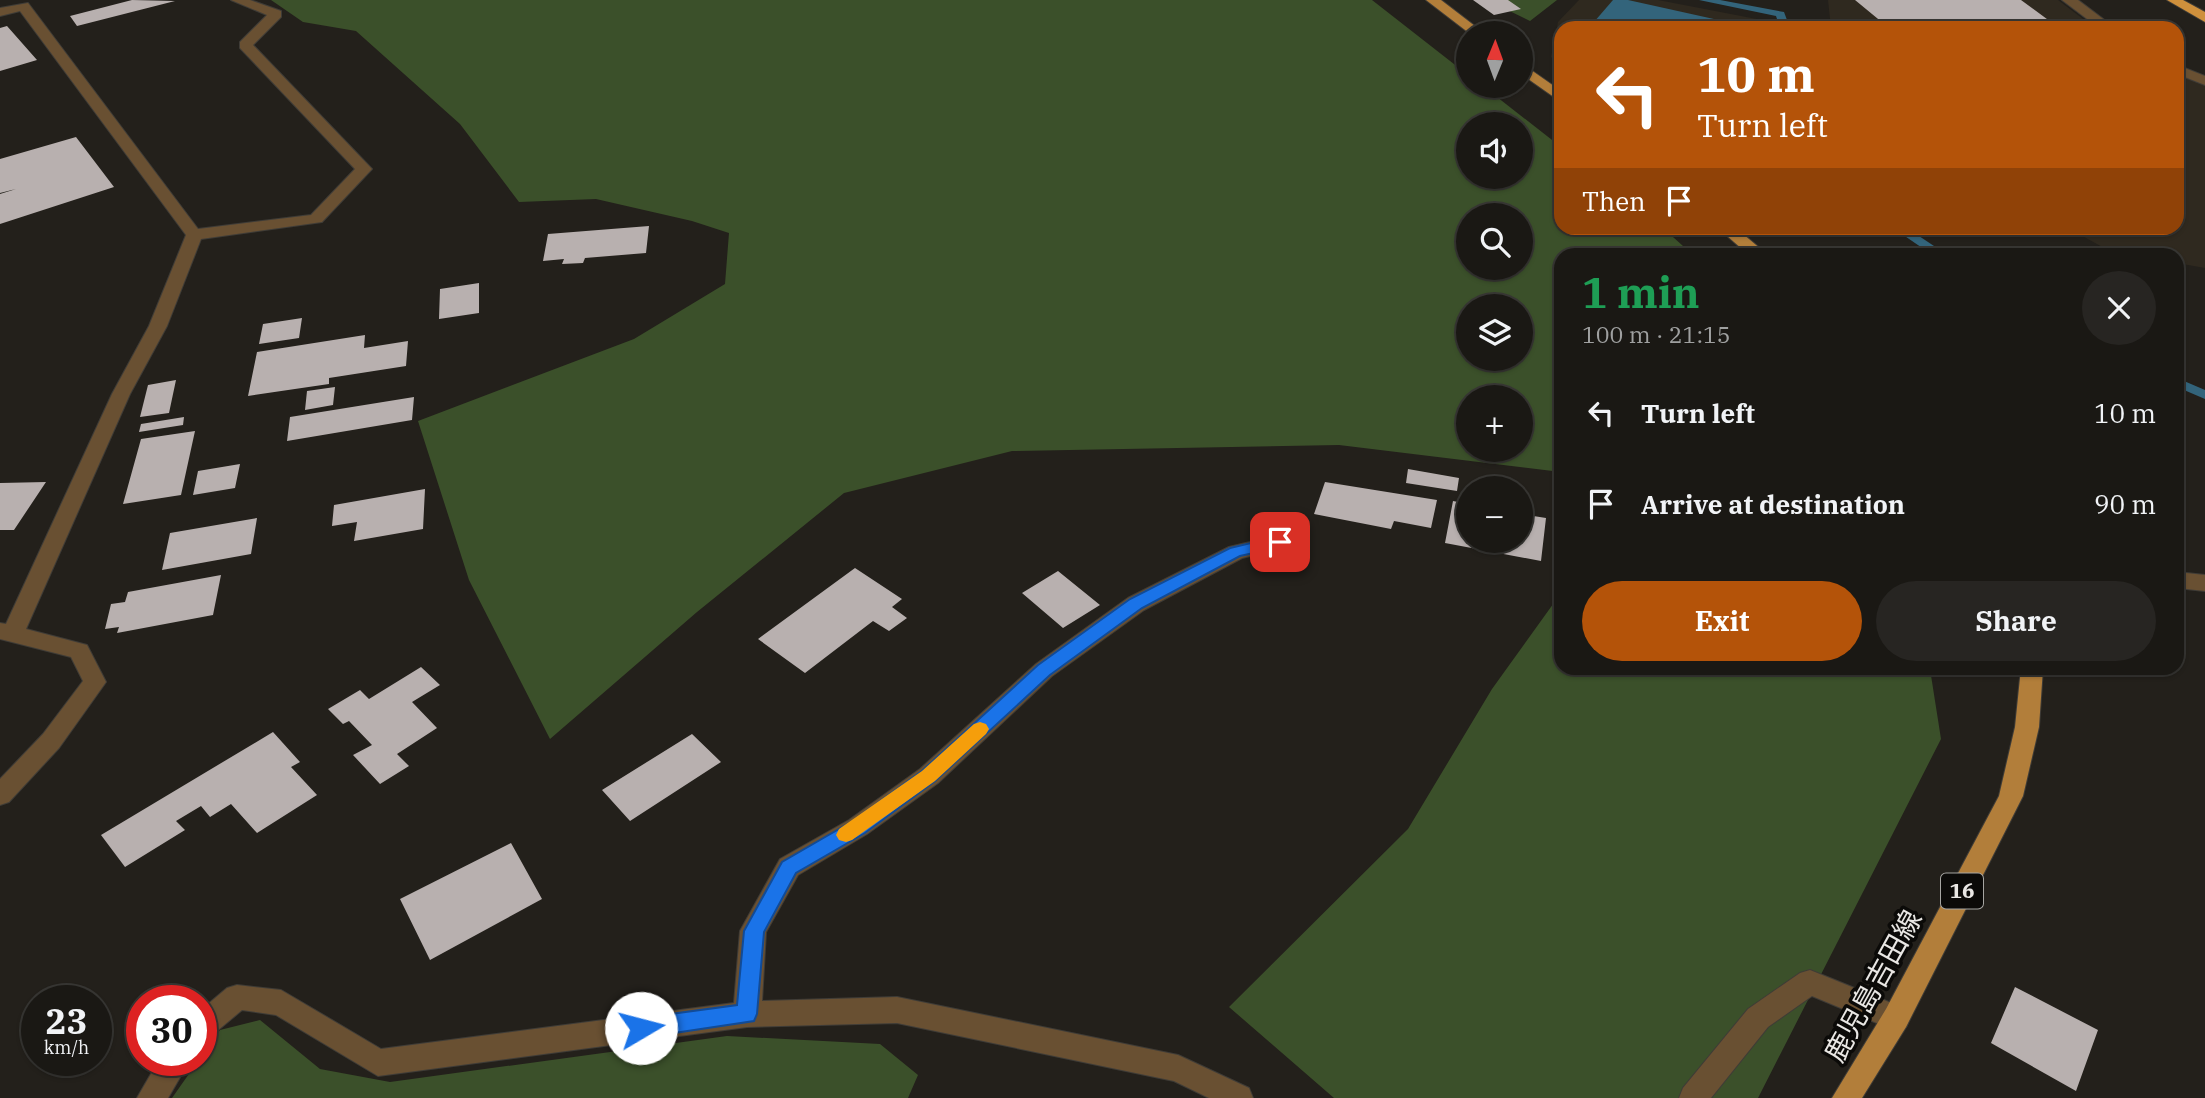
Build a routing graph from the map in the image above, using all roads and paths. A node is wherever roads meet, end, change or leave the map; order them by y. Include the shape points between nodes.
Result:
1 (238, 0) edge
2 (1433, 0) edge
3 (2069, 0) edge
4 (2174, 0) edge
5 (0, 12) edge
6 (2205, 18) edge
7 (1460, 21) edge
8 (2098, 21) edge
9 (2184, 72) edge
10 (1533, 76) edge
11 (2205, 81) edge
12 (1554, 93) edge
13 (194, 235) junction
14 (1735, 235) edge
15 (1751, 248) edge
16 (1280, 542) dead end
17 (2184, 581) edge
18 (2205, 583) edge
19 (6, 632) edge
20 (2031, 675) edge
21 (0, 795) edge
22 (217, 1014) edge
23 (747, 1014) junction
24 (1896, 1017) junction
25 (165, 1076) edge
26 (151, 1098) edge
27 (1239, 1098) edge
28 (1693, 1098) edge
29 (1846, 1098) edge

1 - 13 street via 276,14 245,45 364,169 316,219
2 - 7 main road
3 - 8 street
4 - 6 highway
5 - 13 street via 23,6
9 - 11 street
10 - 12 main road
13 - 19 street via 158,326
14 - 15 main road
16 - 23 street via 1236,552 1136,604 1044,670 929,776 858,827 789,867 754,931
17 - 18 street
19 - 21 street via 79,651 95,682 51,741
20 - 24 main road, 鹿児島吉田線 / 16 via 2027,727 2011,796
22 - 23 street via 237,997 281,1003 378,1063
23 - 27 street via 897,1010 1178,1068
24 - 28 street via 1810,982 1758,1018
24 - 29 main road, 鹿児島吉田線 / 16
25 - 26 street

